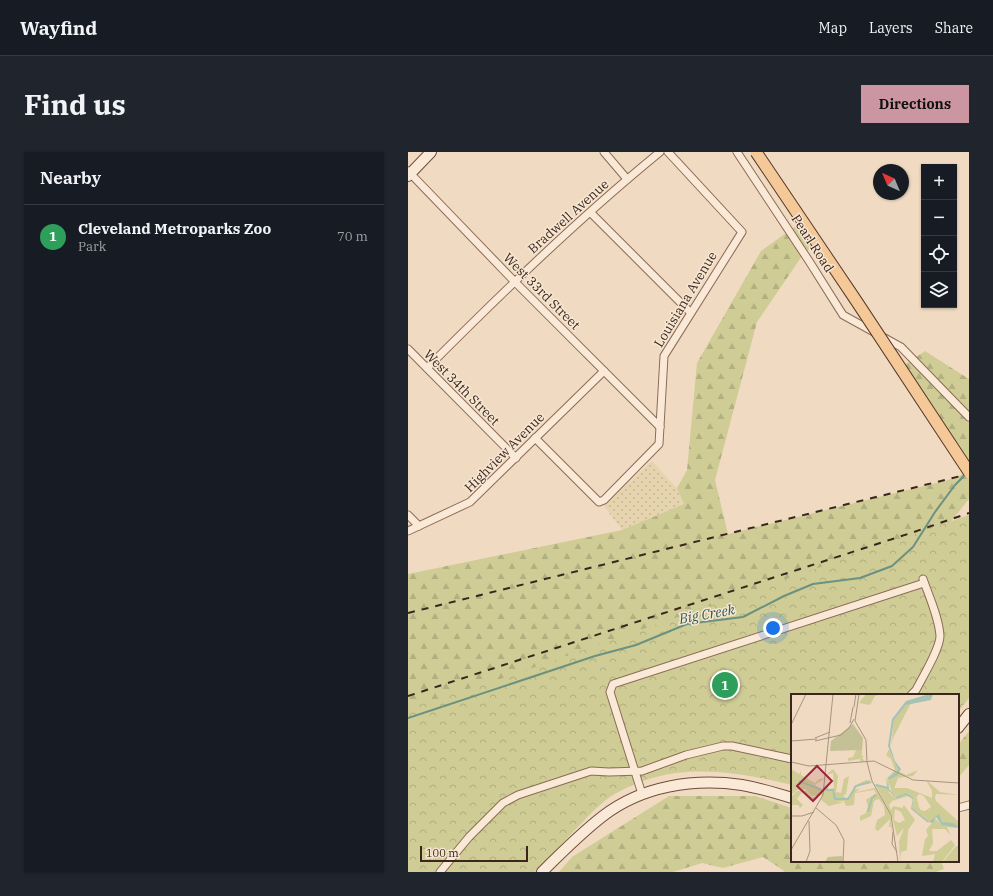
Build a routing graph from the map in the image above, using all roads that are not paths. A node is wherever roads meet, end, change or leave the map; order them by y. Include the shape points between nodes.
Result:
1 (431, 152) edge
2 (604, 152) edge
3 (660, 152) edge
4 (668, 152) edge
5 (737, 152) edge
6 (756, 152) edge
7 (409, 173) edge
8 (627, 179) junction
9 (591, 212) junction
10 (514, 281) junction
11 (690, 312) junction
12 (408, 349) edge
13 (426, 368) junction
14 (604, 371) junction
15 (969, 417) edge
16 (660, 427) junction
17 (535, 438) junction
18 (516, 458) junction
19 (969, 472) edge
20 (408, 515) edge
21 (419, 526) junction
22 (408, 531) edge
23 (912, 694) edge
24 (969, 714) edge
25 (959, 727) edge
26 (791, 759) edge
27 (634, 771) junction
28 (642, 794) junction
29 (791, 798) edge
30 (969, 805) edge
31 (959, 808) edge
32 (440, 872) edge
33 (542, 872) edge

1 - 7 street
2 - 8 street
3 - 8 street, Bradwell Avenue
4 - 11 street, Louisiana Avenue via 742,232
5 - 15 street, Pearl Road via 843,315 902,347
6 - 19 main road, Pearl Road, bridge
7 - 10 street, West 33rd Street
8 - 9 street, Bradwell Avenue
9 - 10 street, Bradwell Avenue
9 - 11 street
10 - 13 street, Bradwell Avenue
10 - 14 street, West 33rd Street
11 - 16 street, Louisiana Avenue via 664,356
12 - 13 street, West 34th Street
13 - 18 street, West 34th Street
14 - 16 street, West 33rd Street
14 - 17 street, Highview Avenue
16 - 17 street, Louisiana Avenue via 659,444 604,500 599,502
17 - 18 street, Highview Avenue
18 - 21 street, Highview Avenue via 470,502
20 - 21 street
21 - 22 street, Highview Avenue
23 - 27 street via 940,637 923,581 613,684 610,692
24 - 25 street
26 - 27 street via 722,746 686,755 642,771
27 - 28 street
27 - 32 street via 591,772 518,795 503,803 469,837
28 - 29 street via 675,785 720,783 743,785
28 - 33 street via 604,815
30 - 31 street

